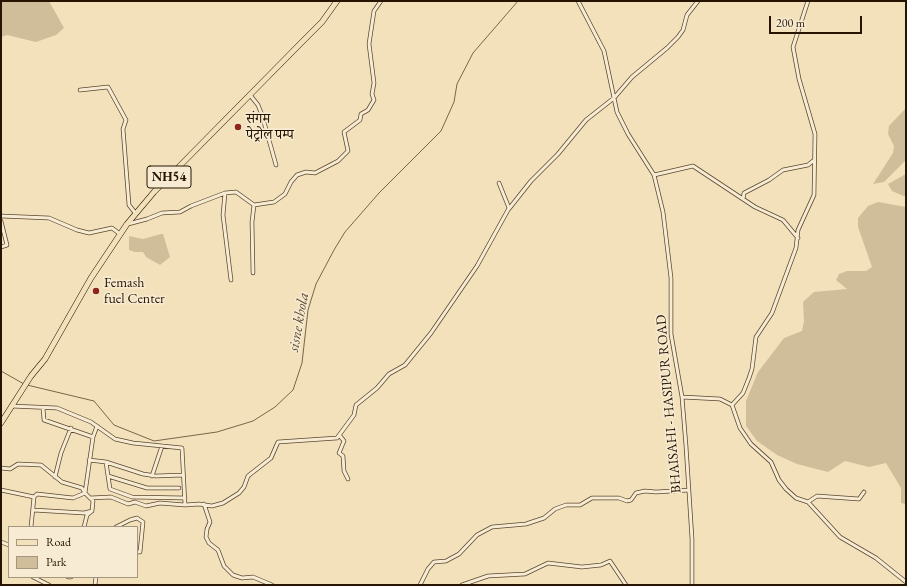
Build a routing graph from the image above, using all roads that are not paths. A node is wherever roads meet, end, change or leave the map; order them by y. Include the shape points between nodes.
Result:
1 (337, 1) edge
2 (381, 1) edge
3 (578, 1) edge
4 (698, 1) edge
5 (808, 1) edge
6 (80, 90) dead end
7 (250, 95) junction
8 (614, 98) junction
9 (813, 161) junction
10 (276, 165) dead end
11 (654, 174) junction
12 (499, 183) dead end
13 (225, 193) junction
14 (743, 199) junction
15 (254, 204) junction
16 (508, 210) junction
17 (136, 214) junction
18 (1, 216) edge
19 (1, 221) edge
20 (127, 224) junction
21 (120, 234) junction
22 (798, 238) junction
23 (1, 247) edge
24 (253, 273) dead end
25 (231, 280) dead end
26 (682, 397) junction
27 (732, 405) junction
28 (11, 406) junction
29 (43, 408) junction
30 (1, 424) edge
31 (97, 426) junction
32 (71, 428) junction
33 (340, 436) junction
34 (93, 437) junction
35 (162, 446) junction
36 (89, 460) junction
37 (106, 462) junction
38 (1, 468) edge
39 (183, 475) junction
40 (108, 476) junction
41 (152, 476) junction
42 (55, 477) junction
43 (348, 479) dead end
44 (179, 488) dead end
45 (1, 490) edge
46 (688, 490) junction
47 (864, 492) dead end
48 (85, 493) junction
49 (34, 497) junction
50 (90, 498) junction
51 (185, 498) junction
52 (808, 502) junction
53 (204, 504) junction
54 (185, 505) junction
55 (33, 510) junction
56 (92, 511) junction
57 (31, 526) edge
58 (84, 526) edge
59 (118, 526) edge
60 (138, 552) edge
61 (35, 578) edge
62 (906, 582) edge
63 (49, 585) edge
64 (272, 585) edge
65 (420, 585) edge
66 (462, 585) edge
67 (626, 585) edge
68 (692, 585) edge

1 - 7 main road, NH54 via 322,22
2 - 15 street via 374,11 369,44 374,100 368,110 361,114 360,120 344,132 348,151 338,161 315,173 297,175 285,194 274,202
3 - 8 street, BHAISAHI - HASIPUR ROAD via 604,50
4 - 8 street via 688,14 678,37 632,77
5 - 9 street via 793,47 799,79 815,134
6 - 17 street via 108,87 126,120 123,129 129,205
7 - 10 street via 262,115
7 - 17 main road, NH54 via 154,192
8 - 11 street, BHAISAHI - HASIPUR ROAD via 622,122
8 - 16 street via 586,120
9 - 14 street via 808,165 783,170 744,193
9 - 22 street via 814,195 798,230
11 - 14 street via 693,166
11 - 26 street, BHAISAHI - HASIPUR ROAD via 667,240 671,278 671,334
12 - 16 street
13 - 15 street via 236,192
13 - 20 street via 180,212 162,213
13 - 25 street via 223,215
14 - 22 street via 783,220
15 - 24 street
16 - 33 street via 477,266 431,333 405,365 389,374 356,405 354,414 343,427
17 - 20 main road, NH54
18 - 21 street via 49,218 77,230 89,232 112,228
19 - 23 street via 7,245
20 - 21 main road, NH54
21 - 28 main road, NH54 via 91,278 45,359
22 - 27 street via 772,313 756,337 749,378 742,393
26 - 27 street via 720,399
26 - 46 street, BHAISAHI - HASIPUR ROAD
27 - 52 street via 740,428 751,444 771,462 778,480 796,498
28 - 29 street
28 - 30 main road, NH54
29 - 31 street via 57,408 78,415
29 - 32 street via 44,420
31 - 34 street
31 - 35 street via 123,442
32 - 34 street
32 - 42 street
33 - 43 street via 344,441 338,453 343,456 344,471
33 - 53 street via 332,439 278,442 271,458 248,476 239,493 218,505
34 - 36 street
35 - 39 street via 182,448
35 - 41 street
36 - 37 street
36 - 48 street
37 - 40 street
37 - 41 street
38 - 42 street via 10,468 18,464 41,465
39 - 41 street
39 - 51 street
40 - 44 street via 147,488
40 - 51 street via 110,489 132,497
42 - 48 street via 82,488
45 - 49 street
46 - 65 street via 645,491 636,493 632,500 627,501 619,498 592,498 580,505 566,505 555,509 544,518 526,524 492,528 477,535 459,554 446,561 434,562
46 - 68 street, BHAISAHI - HASIPUR ROAD
47 - 52 street via 859,499 817,496
48 - 49 street via 73,498 37,494
48 - 50 street
49 - 55 street
50 - 54 street via 111,498 128,504 135,502 146,506 160,503
50 - 56 street via 93,501
51 - 54 street
52 - 62 street via 840,537 876,558
53 - 54 street
53 - 64 street via 210,522 207,529 208,543 218,550 224,566 233,575 242,578 253,577
55 - 56 street via 84,513
55 - 57 street
56 - 58 street via 87,515
59 - 60 street via 137,518 143,522
61 - 63 street
66 - 67 street via 488,576 525,574 548,563 582,567 601,565 610,561

